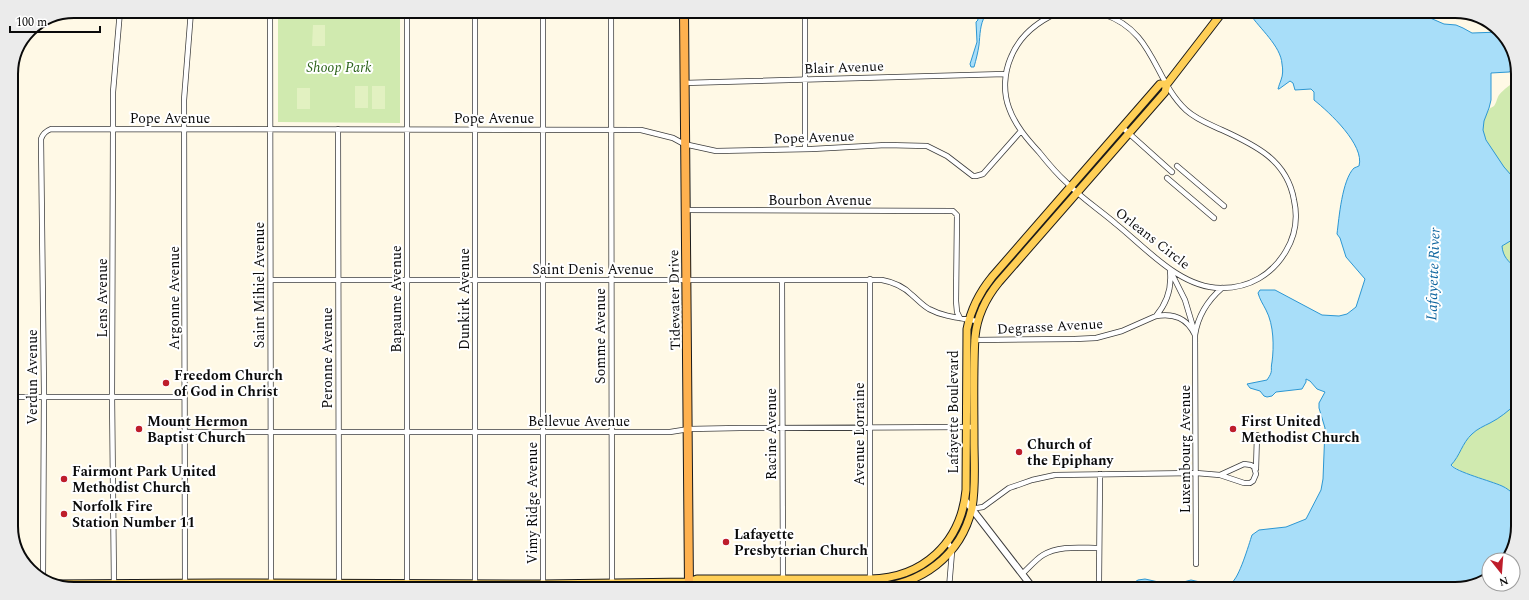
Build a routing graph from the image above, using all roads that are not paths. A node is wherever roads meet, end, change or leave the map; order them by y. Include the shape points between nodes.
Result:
1 (119, 18) edge
2 (190, 18) edge
3 (270, 18) edge
4 (407, 18) edge
5 (475, 18) edge
6 (543, 18) edge
7 (611, 18) edge
8 (684, 18) edge
9 (805, 18) edge
10 (1048, 18) edge
11 (1111, 18) edge
12 (1218, 18) edge
13 (1006, 74) junction
14 (805, 80) junction
15 (684, 84) junction
16 (1167, 84) junction
17 (1123, 128) junction
18 (112, 129) junction
19 (185, 129) junction
20 (270, 129) junction
21 (338, 129) junction
22 (407, 129) junction
23 (543, 129) junction
24 (474, 130) junction
25 (611, 130) junction
26 (1021, 131) junction
27 (1129, 133) junction
28 (684, 144) junction
29 (805, 149) junction
30 (1177, 166) dead end
31 (1172, 172) dead end
32 (42, 176) joint
33 (1167, 178) dead end
34 (1071, 187) junction
35 (1077, 192) junction
36 (1224, 206) dead end
37 (686, 210) junction
38 (1214, 218) dead end
39 (1170, 269) junction
40 (271, 280) junction
41 (339, 280) junction
42 (407, 280) junction
43 (475, 280) junction
44 (543, 280) junction
45 (611, 280) junction
46 (686, 280) junction
47 (782, 280) junction
48 (870, 280) junction
49 (1222, 288) junction
50 (1156, 316) junction
51 (960, 318) junction
52 (968, 319) junction
53 (977, 321) junction
54 (1195, 334) junction
55 (966, 340) junction
56 (974, 340) junction
57 (18, 397) edge
58 (44, 397) junction
59 (112, 397) junction
60 (185, 397) junction
61 (782, 427) junction
62 (870, 427) junction
63 (966, 427) junction
64 (974, 427) junction
65 (689, 429) junction
66 (185, 432) junction
67 (271, 432) junction
68 (338, 432) junction
69 (407, 432) junction
70 (475, 432) junction
71 (544, 432) junction
72 (611, 432) junction
73 (1257, 435) dead end
74 (1256, 471) junction
75 (1196, 473) junction
76 (1100, 474) junction
77 (1220, 475) junction
78 (965, 500) junction
79 (971, 509) junction
80 (947, 542) junction
81 (1099, 548) junction
82 (952, 549) junction
83 (1196, 564) dead end
84 (43, 572) edge
85 (1022, 574) junction
86 (783, 579) junction
87 (870, 579) junction
88 (114, 582) edge
89 (185, 582) edge
90 (271, 582) edge
91 (339, 582) edge
92 (407, 582) edge
93 (475, 582) edge
94 (543, 582) edge
95 (612, 582) edge
96 (689, 582) edge
97 (692, 582) edge
98 (870, 582) edge
99 (904, 582) edge
100 (949, 582) edge
101 (1028, 582) edge
102 (1099, 582) edge

1 - 18 street, Lens Avenue
2 - 19 street, Argonne Avenue via 186,64
3 - 20 street, Saint Mihiel Avenue
4 - 22 street, Bapaume Avenue
5 - 24 street, Dunkirk Avenue
6 - 23 street, Vimy Ridge Avenue
7 - 25 street, Somme Avenue
8 - 15 highway, Tidewater Drive
9 - 14 street
10 - 13 street, Orleans Circle via 1037,24 1023,37 1013,52
11 - 16 street, Orleans Circle via 1122,23 1143,42
12 - 16 main road, Lafayette Boulevard
13 - 14 street, Blair Avenue
13 - 26 street, Orleans Circle via 1006,100
14 - 15 street, Blair Avenue
14 - 29 street
15 - 28 highway, Tidewater Drive
16 - 17 main road, Lafayette Boulevard via 1160,84
16 - 27 main road, Lafayette Boulevard via 1165,92
16 - 49 street, Orleans Circle via 1180,104 1195,117 1255,145 1268,155 1288,180 1294,197 1295,228 1282,257 1269,272 1255,281 1237,287
17 - 27 street
17 - 34 main road, Lafayette Boulevard
18 - 19 street, Pope Avenue
18 - 32 street, Pope Avenue via 47,130 42,139
18 - 59 street, Lens Avenue
19 - 20 street, Pope Avenue
19 - 60 street, Argonne Avenue
20 - 21 street, Pope Avenue
20 - 40 street, Saint Mihiel Avenue
21 - 22 street, Pope Avenue
21 - 41 street, Peronne Avenue
22 - 24 street, Pope Avenue
22 - 42 street, Bapaume Avenue
23 - 24 street, Pope Avenue
23 - 25 street, Pope Avenue
23 - 44 street, Vimy Ridge Avenue
24 - 43 street, Dunkirk Avenue
25 - 28 street, Pope Avenue via 641,130 673,138
25 - 45 street, Somme Avenue
26 - 29 street, Pope Avenue via 983,174 976,176 927,146 886,145
26 - 34 street, Orleans Circle
27 - 31 street
27 - 35 main road, Lafayette Boulevard
28 - 29 street, Pope Avenue via 716,151
28 - 37 highway, Tidewater Drive
30 - 36 street
32 - 58 street, Verdun Avenue
33 - 38 street
34 - 35 street, Orleans Circle
34 - 52 main road, Lafayette Boulevard via 984,287
35 - 39 street, Orleans Circle
35 - 53 main road, Lafayette Boulevard via 990,292
37 - 46 highway, Tidewater Drive
37 - 51 street, Bourbon Avenue via 953,211 957,215 956,301
39 - 49 street, Orleans Circle via 1197,284
39 - 50 street via 1168,296 1162,310
39 - 54 street, Luxembourg Avenue via 1185,300
40 - 41 street, Saint Denis Avenue
40 - 67 street, Saint Mihiel Avenue
41 - 42 street, Saint Denis Avenue
41 - 68 street, Peronne Avenue
42 - 43 street, Saint Denis Avenue
42 - 69 street, Bapaume Avenue
43 - 44 street, Saint Denis Avenue
43 - 70 street, Dunkirk Avenue
44 - 45 street, Saint Denis Avenue
44 - 71 street, Vimy Ridge Avenue
45 - 46 street, Saint Denis Avenue
45 - 72 street, Somme Avenue
46 - 47 street, Saint Denis Avenue
46 - 65 highway, Tidewater Drive
47 - 48 street, Saint Denis Avenue
47 - 61 street, Racine Avenue
48 - 51 street, Saint Denis Avenue via 896,284 928,308
48 - 62 street, Avenue Lorraine
49 - 54 street, Luxembourg Avenue via 1203,308
50 - 54 street, Degrasse Avenue via 1170,315 1182,319
50 - 56 street, Degrasse Avenue via 1122,331 1096,338
51 - 52 street, Saint Denis Avenue
52 - 53 street, Saint Denis Avenue
52 - 55 main road, Lafayette Boulevard
53 - 56 main road, Lafayette Boulevard
54 - 75 street, Luxembourg Avenue
55 - 56 street, Degrasse Avenue
55 - 63 main road, Lafayette Boulevard
56 - 64 main road, Lafayette Boulevard
57 - 58 street
58 - 59 street
58 - 84 street, Verdun Avenue
59 - 60 street
59 - 88 street, Lens Avenue
60 - 66 street, Argonne Avenue
61 - 62 street, Bellevue Avenue
61 - 65 street, Bellevue Avenue
61 - 86 street, Racine Avenue
62 - 63 street, Bellevue Avenue
62 - 87 street, Avenue Lorraine
63 - 64 street, Bellevue Avenue
63 - 78 main road, Lafayette Boulevard
64 - 79 main road, Lafayette Boulevard via 974,493
65 - 72 street, Bellevue Avenue via 670,432
65 - 96 highway, Tidewater Drive
66 - 67 street, Bellevue Avenue
66 - 89 street, Argonne Avenue
67 - 68 street, Bellevue Avenue
67 - 90 street, Saint Mihiel Avenue
68 - 69 street, Bellevue Avenue
68 - 91 street, Peronne Avenue
69 - 70 street, Bellevue Avenue
69 - 92 street, Bapaume Avenue
70 - 71 street, Bellevue Avenue
70 - 93 street, Dunkirk Avenue
71 - 72 street, Bellevue Avenue
71 - 94 street, Vimy Ridge Avenue
72 - 95 street, Somme Avenue
73 - 74 street
74 - 77 street via 1251,465 1244,464
74 - 77 street via 1253,481 1246,483
75 - 76 street
75 - 77 street
75 - 83 street, Luxembourg Avenue
76 - 79 street via 1055,475 1032,480 1009,488 983,507
76 - 81 street
78 - 79 street
78 - 80 main road, Lafayette Boulevard via 959,521
79 - 82 main road, Lafayette Boulevard via 963,532
79 - 85 street
80 - 82 street
80 - 87 main road, Lafayette Boulevard via 932,558 912,570 890,578
81 - 85 street via 1054,550 1042,556
81 - 102 street
82 - 99 main road, Lafayette Boulevard via 935,566
82 - 100 street
85 - 101 street
86 - 87 main road, Lafayette Boulevard
86 - 97 main road, Lafayette Boulevard via 696,579
87 - 98 street, Avenue Lorraine

